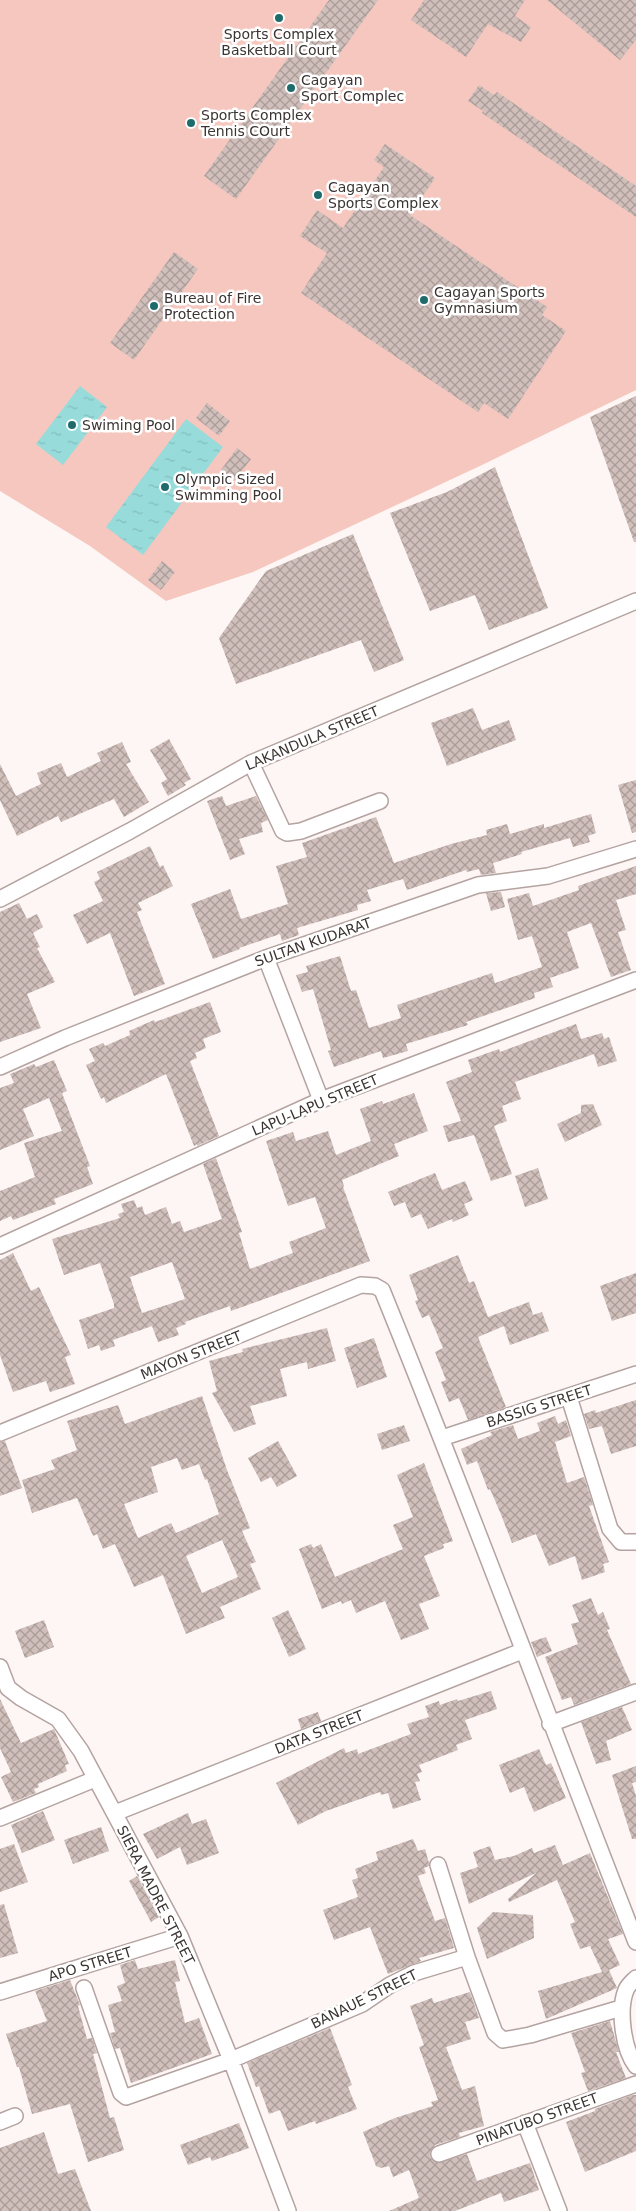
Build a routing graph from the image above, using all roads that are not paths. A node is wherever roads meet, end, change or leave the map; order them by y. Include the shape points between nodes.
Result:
1 (636, 601) edge
2 (251, 763) junction
3 (380, 801) dead end
4 (636, 849) edge
5 (0, 899) edge
6 (266, 958) junction
7 (636, 980) edge
8 (0, 1067) edge
9 (321, 1100) junction
10 (0, 1246) edge
11 (636, 1374) edge
12 (569, 1397) junction
13 (0, 1434) edge
14 (442, 1438) junction
15 (636, 1542) edge
16 (522, 1651) junction
17 (0, 1667) edge
18 (636, 1692) edge
19 (550, 1724) junction
20 (95, 1779) junction
21 (115, 1813) junction
22 (0, 1818) edge
23 (438, 1865) dead end
24 (180, 1936) junction
25 (636, 1942) edge
26 (467, 1957) junction
27 (636, 1978) edge
28 (84, 1988) dead end
29 (0, 1992) edge
30 (621, 2008) junction
31 (231, 2060) junction
32 (636, 2066) edge
33 (636, 2084) edge
34 (15, 2116) dead end
35 (0, 2122) edge
36 (525, 2123) junction
37 (439, 2154) dead end
38 (288, 2211) edge
39 (559, 2211) edge

1 - 2 street, LAKANDULA STREET
2 - 3 street via 282,830 287,833 301,831
2 - 5 street, LAKANDULA STREET
4 - 6 street, SULTAN KUDARAT via 548,876 478,885
6 - 8 street, SULTAN KUDARAT
6 - 9 street
7 - 9 street, LAPU-LAPU STREET
9 - 10 street, LAPU-LAPU STREET
11 - 12 street, BASSIG STREET
12 - 14 street, BASSIG STREET
12 - 15 street via 610,1529 621,1542
13 - 14 street, MAYON STREET via 361,1285 382,1290
14 - 16 street
16 - 19 street
16 - 21 street, DATA STREET
17 - 20 street, SIERA MADRE STREET via 8,1688 58,1719 81,1751
18 - 19 street
19 - 25 street
20 - 21 street, SIERA MADRE STREET
20 - 22 street
21 - 24 street, SIERA MADRE STREET
23 - 26 street
24 - 29 street, APO STREET
24 - 31 street, SIERA MADRE STREET
26 - 30 street via 495,2033 503,2040
26 - 31 street, BANAUE STREET via 414,1973 362,2004
27 - 30 street via 626,1988
28 - 31 street, BANAUE STREET via 121,2093 126,2097
30 - 32 street via 624,2035
31 - 38 street, SIERA MADRE STREET
33 - 36 street, PINATUBO STREET
34 - 35 street
36 - 37 street, PINATUBO STREET
36 - 39 street

